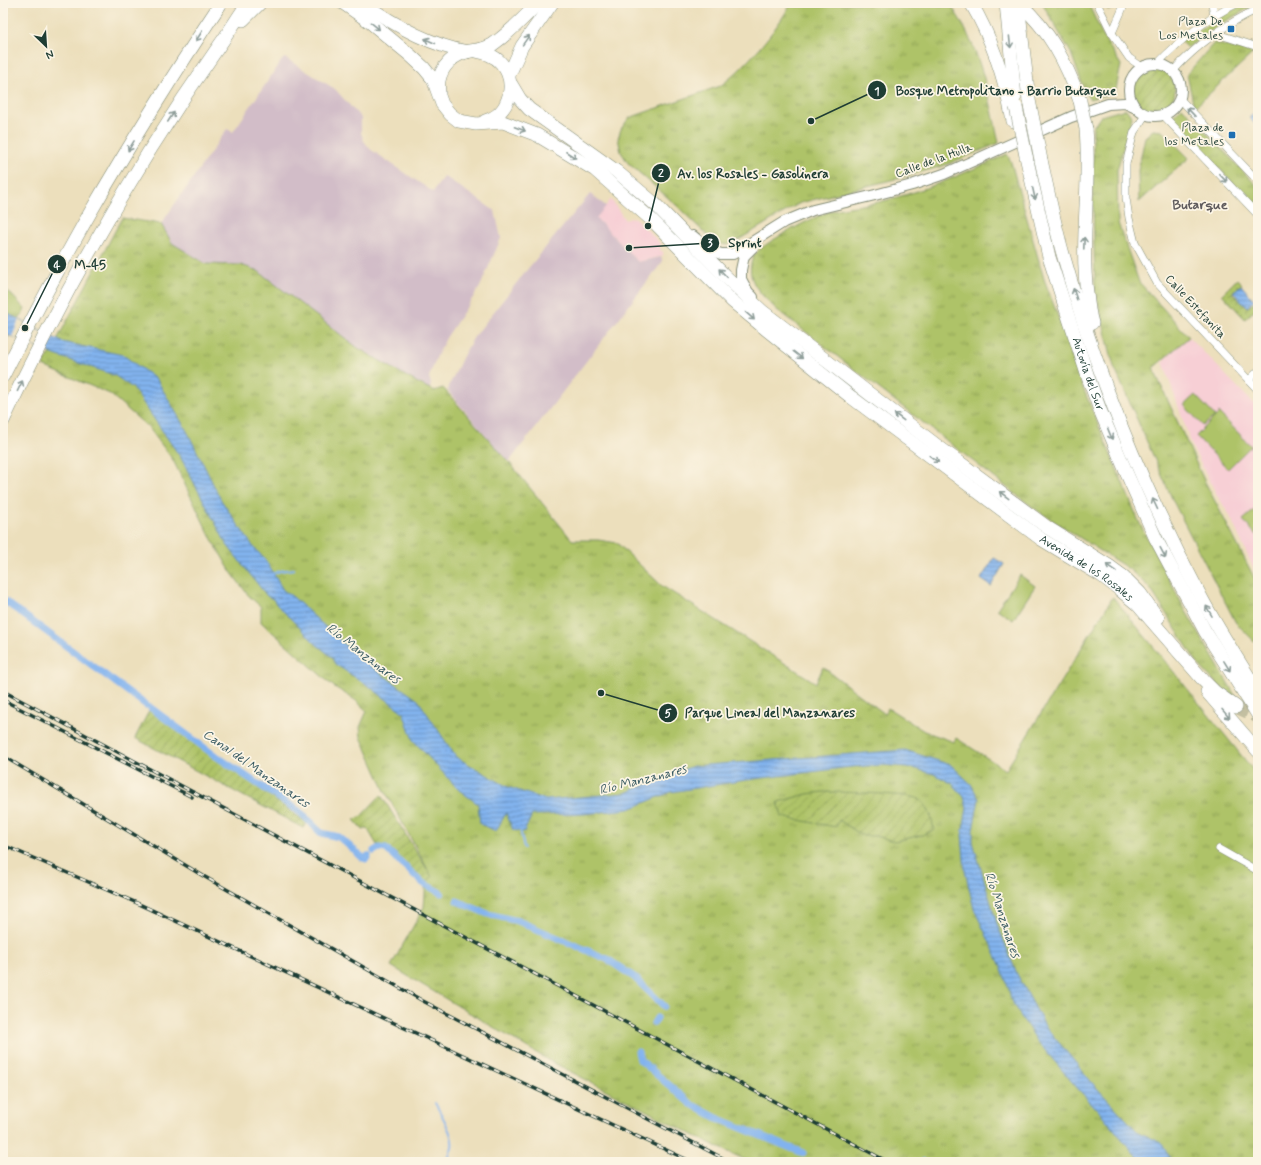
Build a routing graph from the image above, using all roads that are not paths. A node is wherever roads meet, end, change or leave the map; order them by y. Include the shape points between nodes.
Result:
1 (221, 3) edge
2 (248, 3) edge
3 (260, 3) edge
4 (343, 3) edge
5 (363, 3) edge
6 (538, 3) edge
7 (552, 3) edge
8 (971, 3) edge
9 (1006, 3) edge
10 (1018, 3) edge
11 (1097, 3) edge
12 (1125, 3) edge
13 (1212, 3) edge
14 (1238, 3) edge
15 (1258, 9) edge
16 (1214, 17) junction
17 (1112, 33) junction
18 (1214, 33) junction
19 (227, 34) junction
20 (1258, 47) edge
21 (472, 51) junction
22 (1157, 64) junction
23 (1142, 67) junction
24 (1173, 71) junction
25 (510, 79) junction
26 (1131, 80) junction
27 (1180, 99) junction
28 (441, 102) junction
29 (1108, 104) junction
30 (1013, 106) junction
31 (1136, 108) junction
32 (1146, 114) junction
33 (1164, 114) junction
34 (476, 124) junction
35 (1258, 181) edge
36 (655, 204) junction
37 (1258, 215) edge
38 (766, 234) junction
39 (814, 352) junction
40 (1258, 372) edge
41 (3, 376) edge
42 (1249, 380) junction
43 (1258, 390) edge
44 (3, 421) edge
45 (1120, 423) junction
46 (1119, 589) junction
47 (1181, 655) junction
48 (1258, 692) edge
49 (1236, 707) tunnel mouth
50 (1257, 713) edge
51 (1258, 751) edge
52 (1219, 849) dead end
53 (1258, 871) edge

1 -> 41 highway via 90,213
2 - 19 highway
3 - 19 highway
4 -> 28 highway via 370,22 424,68 433,79
21 -> 5 highway via 450,49 432,42
6 - 21 highway via 490,46
25 -> 7 highway via 522,46
8 - 30 highway via 993,46
9 -> 30 highway, Autovía del Sur
45 -> 10 highway, Autovía del Sur, bridge via 1062,254 1029,100
45 -> 10 highway, bridge via 1114,392 1090,315 1085,282 1088,148 1080,101 1064,61 1049,36
11 - 17 street
12 - 17 street
13 - 16 street
14 - 16 street
15 - 18 street
16 - 22 street via 1176,44
17 - 23 street via 1129,58
18 - 20 street
18 - 24 street
44 -> 19 highway via 52,321 106,222 142,161
21 - 25 highway via 490,54 501,62
21 - 28 highway via 458,55 446,64 438,85
22 - 23 street
22 - 24 street
23 - 26 street via 1135,72
24 - 27 street via 1179,79
25 - 34 highway via 510,96 504,108 493,119
25 - 36 highway, Avenida de los Rosales via 520,99 529,109 616,171
26 - 29 street via 1122,94
26 - 31 street via 1129,94
27 - 33 street via 1173,109
35 -> 27 street
28 - 34 highway via 450,114 460,121
29 - 31 street via 1125,103
29 - 38 street, Calle de la Hulla via 1071,117 944,174 912,185 813,210 784,222
30 -> 50 highway, Autovía del Sur, bridge via 1049,257 1103,417 1156,539 1205,630
31 - 32 street
32 - 33 street
32 - 42 street, Calle Estefanita via 1134,132 1126,164 1126,198 1135,243 1157,283
33 -> 37 street
34 -> 46 highway, Avenida de los Rosales via 503,122 537,135 595,170 653,221 732,301 767,330 851,397 1041,540
36 - 38 street via 710,250 721,254 733,254
39 -> 36 highway, Avenida de los Rosales via 762,311
38 - 39 street via 744,256 742,279 748,292
47 -> 39 highway, Avenida de los Rosales via 1154,610 1124,577 1048,528
40 - 42 street
42 - 43 street, Calle Estefanita
48 -> 45 highway, Autovía del Sur via 1184,564
46 - 47 highway, Avenida de los Rosales via 1137,604
46 -> 51 highway
47 - 49 highway, Avenida de los Rosales via 1215,692
52 - 53 street

